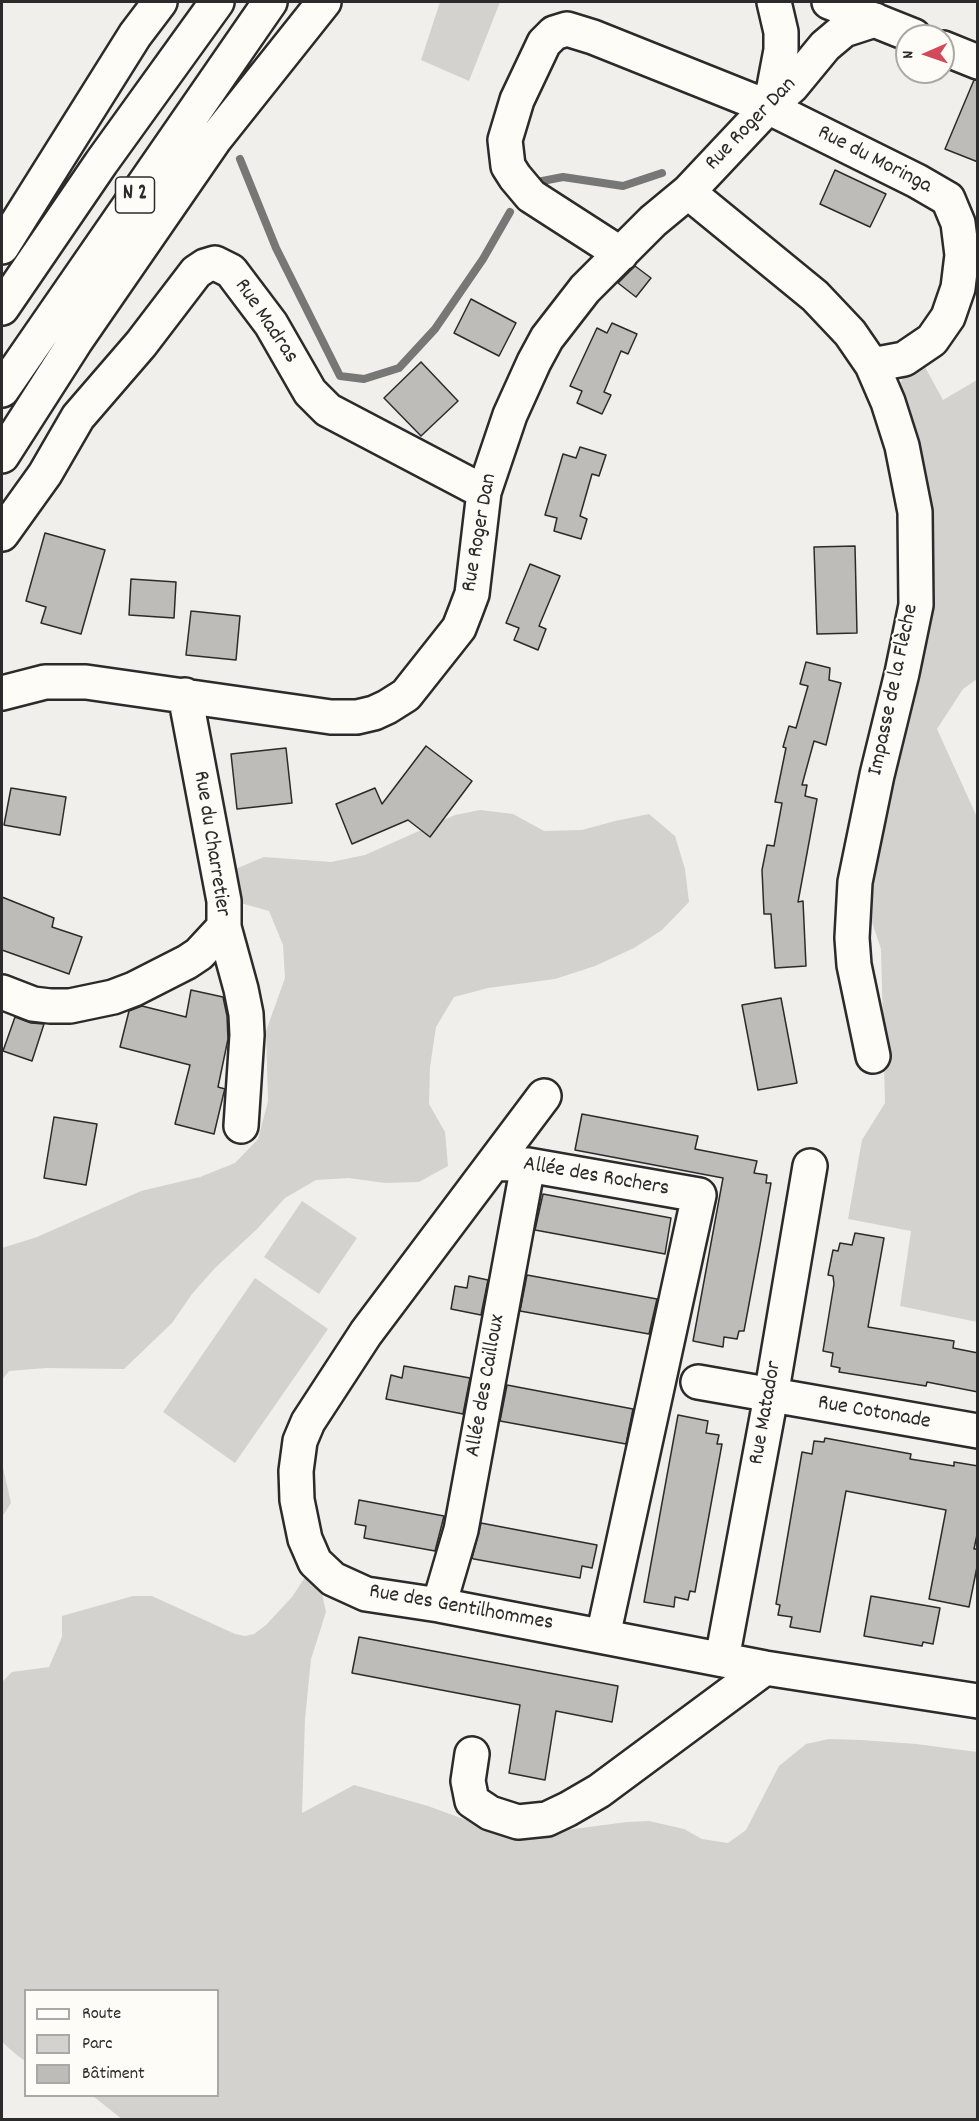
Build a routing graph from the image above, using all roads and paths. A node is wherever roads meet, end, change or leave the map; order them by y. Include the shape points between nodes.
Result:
1 (160, 2) edge
2 (218, 2) edge
3 (270, 2) edge
4 (324, 2) edge
5 (774, 2) edge
6 (829, 2) edge
7 (875, 20) junction
8 (895, 28) edge
9 (955, 53) edge
10 (978, 62) edge
11 (768, 107) junction
12 (687, 192) junction
13 (2, 247) edge
14 (621, 254) junction
15 (2, 308) edge
16 (872, 365) junction
17 (2, 390) edge
18 (2, 456) edge
19 (484, 492) junction
20 (2, 534) edge
21 (2, 693) edge
22 (185, 695) junction
23 (224, 927) junction
24 (2, 992) edge
25 (873, 1056) dead end
26 (544, 1096) dead end
27 (241, 1126) dead end
28 (494, 1163) junction
29 (528, 1165) junction
30 (810, 1166) dead end
31 (698, 1382) dead end
32 (771, 1396) junction
33 (978, 1431) edge
34 (439, 1605) junction
35 (603, 1636) junction
36 (722, 1659) junction
37 (765, 1668) junction
38 (978, 1701) edge
39 (472, 1754) dead end

1 - 13 main road via 135,35
2 - 15 main road, N 2
3 - 17 main road, N 2
4 - 18 main road via 215,139
5 - 11 main road via 781,50
6 - 7 main road
7 - 8 main road
7 - 11 main road, Rue Roger Dan via 835,37
9 - 10 main road
11 - 12 main road, Rue Roger Dan
11 - 14 main road, Rue du Moringa via 567,29 554,33 544,43 517,100 505,140 508,166 531,196
11 - 16 main road, Rue du Moringa via 948,199 958,223 962,255 958,288 948,316 932,340 904,358
12 - 14 main road, Rue Roger Dan
12 - 16 main road, Impasse de la Flèche via 816,296 850,333
14 - 19 main road, Rue Roger Dan via 585,289 543,346 510,415
16 - 25 main road, Impasse de la Flèche via 888,402 909,479 915,512 916,582 916,605 855,882 854,965
19 - 20 main road, Rue Madras via 328,410 310,392 271,324 231,271 215,263 196,272 78,417 45,474
19 - 22 main road, Rue Roger Dan via 472,594 466,610 459,628 406,695 387,707 357,717 331,717
21 - 22 main road, Rue Roger Dan via 64,681
22 - 23 main road, Rue du Charretier via 224,901
23 - 24 main road, Rue du Charretier via 187,962 113,997 70,1006 33,1004
23 - 27 main road via 246,1014
26 - 28 main road, Rue des Gentilhommes
28 - 29 main road, Allée des Rochers
28 - 34 main road, Rue des Gentilhommes via 320,1400 300,1441 297,1461 297,1500 305,1539 315,1562 333,1579 366,1594
29 - 34 main road, Allée des Cailloux via 461,1530
29 - 35 main road, Allée des Rochers via 699,1196
30 - 32 main road, Rue Matador
31 - 32 main road, Rue Cotonade
32 - 33 main road, Rue Cotonade
32 - 36 main road, Rue Matador
34 - 35 main road, Rue des Gentilhommes
35 - 36 main road, Rue des Gentilhommes
36 - 37 main road, Rue des Gentilhommes
37 - 38 main road, Rue des Gentilhommes
37 - 39 main road via 599,1791 547,1819 518,1822 490,1813 472,1801 468,1780

